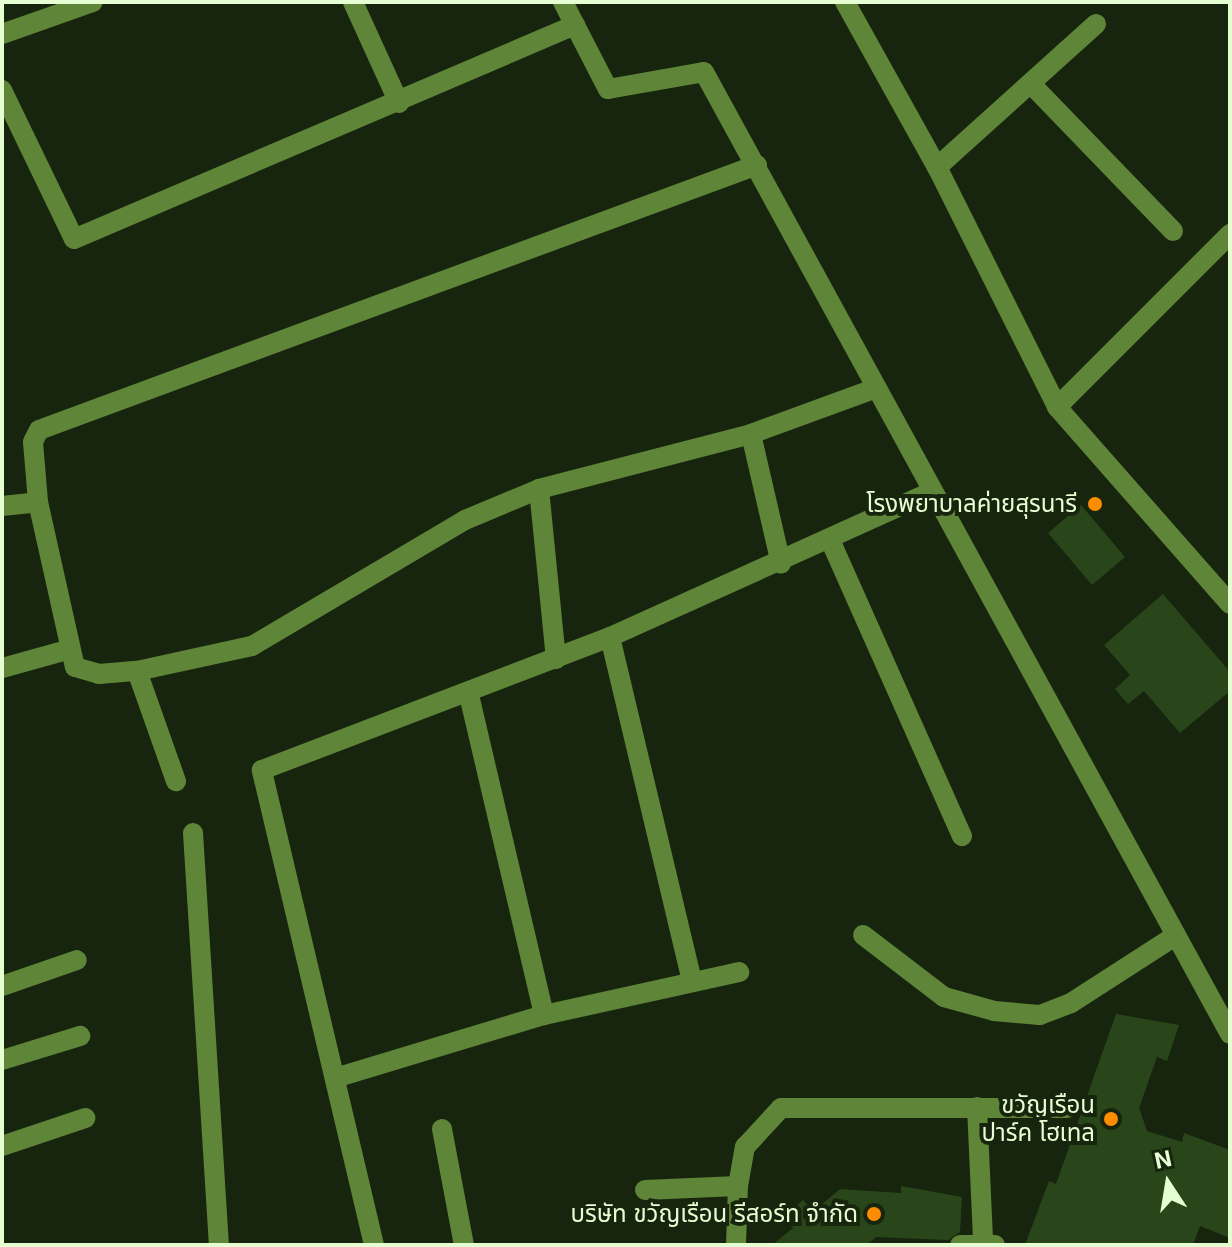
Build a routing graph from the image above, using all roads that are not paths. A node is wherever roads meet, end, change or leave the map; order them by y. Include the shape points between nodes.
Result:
1 (93, 2) edge
2 (353, 2) edge
3 (563, 2) edge
4 (845, 2) edge
5 (1096, 24) dead end
6 (575, 25) junction
7 (2, 34) edge
8 (1032, 85) junction
9 (2, 90) edge
10 (399, 103) junction
11 (757, 165) junction
12 (937, 167) junction
13 (1173, 231) dead end
14 (1230, 234) edge
15 (877, 388) junction
16 (1057, 407) junction
17 (751, 434) junction
18 (539, 489) junction
19 (929, 493) junction
20 (38, 502) junction
21 (2, 506) edge
22 (831, 542) junction
23 (781, 564) junction
24 (1230, 604) edge
25 (610, 637) junction
26 (67, 650) junction
27 (556, 659) junction
28 (2, 668) edge
29 (137, 671) junction
30 (469, 695) junction
31 (176, 781) dead end
32 (193, 833) dead end
33 (962, 836) dead end
34 (863, 935) dead end
35 (1172, 938) junction
36 (77, 960) dead end
37 (739, 972) dead end
38 (692, 980) junction
39 (2, 986) edge
40 (544, 1015) junction
41 (1230, 1034) edge
42 (80, 1036) dead end
43 (2, 1060) edge
44 (335, 1078) junction
45 (977, 1107) junction
46 (1067, 1108) dead end
47 (85, 1118) dead end
48 (442, 1129) dead end
49 (2, 1146) edge
50 (738, 1186) junction
51 (645, 1190) dead end
52 (990, 1243) edge
53 (219, 1245) edge
54 (374, 1245) edge
55 (464, 1245) edge
56 (736, 1245) edge
57 (960, 1245) edge

1 - 7 street
2 - 10 street
3 - 6 street
4 - 12 street
5 - 8 street
6 - 10 street
6 - 11 street via 608,89 704,72
8 - 12 street
8 - 13 street
9 - 10 street via 74,239
11 - 15 street
11 - 20 street via 53,422 33,442
12 - 16 street
14 - 16 street
15 - 17 street
15 - 19 street
16 - 24 street
17 - 18 street
17 - 23 street
18 - 27 street
18 - 29 street via 465,520 252,646
19 - 22 street
19 - 35 street
20 - 21 street
20 - 26 street
22 - 23 street
22 - 33 street
23 - 25 street
25 - 27 street
25 - 38 street
26 - 28 street
26 - 29 street via 75,667 99,674
27 - 30 street
29 - 31 street
30 - 40 street
30 - 44 street via 262,770
32 - 53 street
34 - 35 street via 944,997 1040,1015 1071,1003
35 - 41 street
36 - 39 street
37 - 38 street
38 - 40 street
40 - 44 street
42 - 43 street
44 - 54 street
45 - 46 street
45 - 50 street via 781,1108 745,1147
45 - 52 street
47 - 49 street
48 - 55 street
50 - 51 street
50 - 56 street
52 - 57 street

